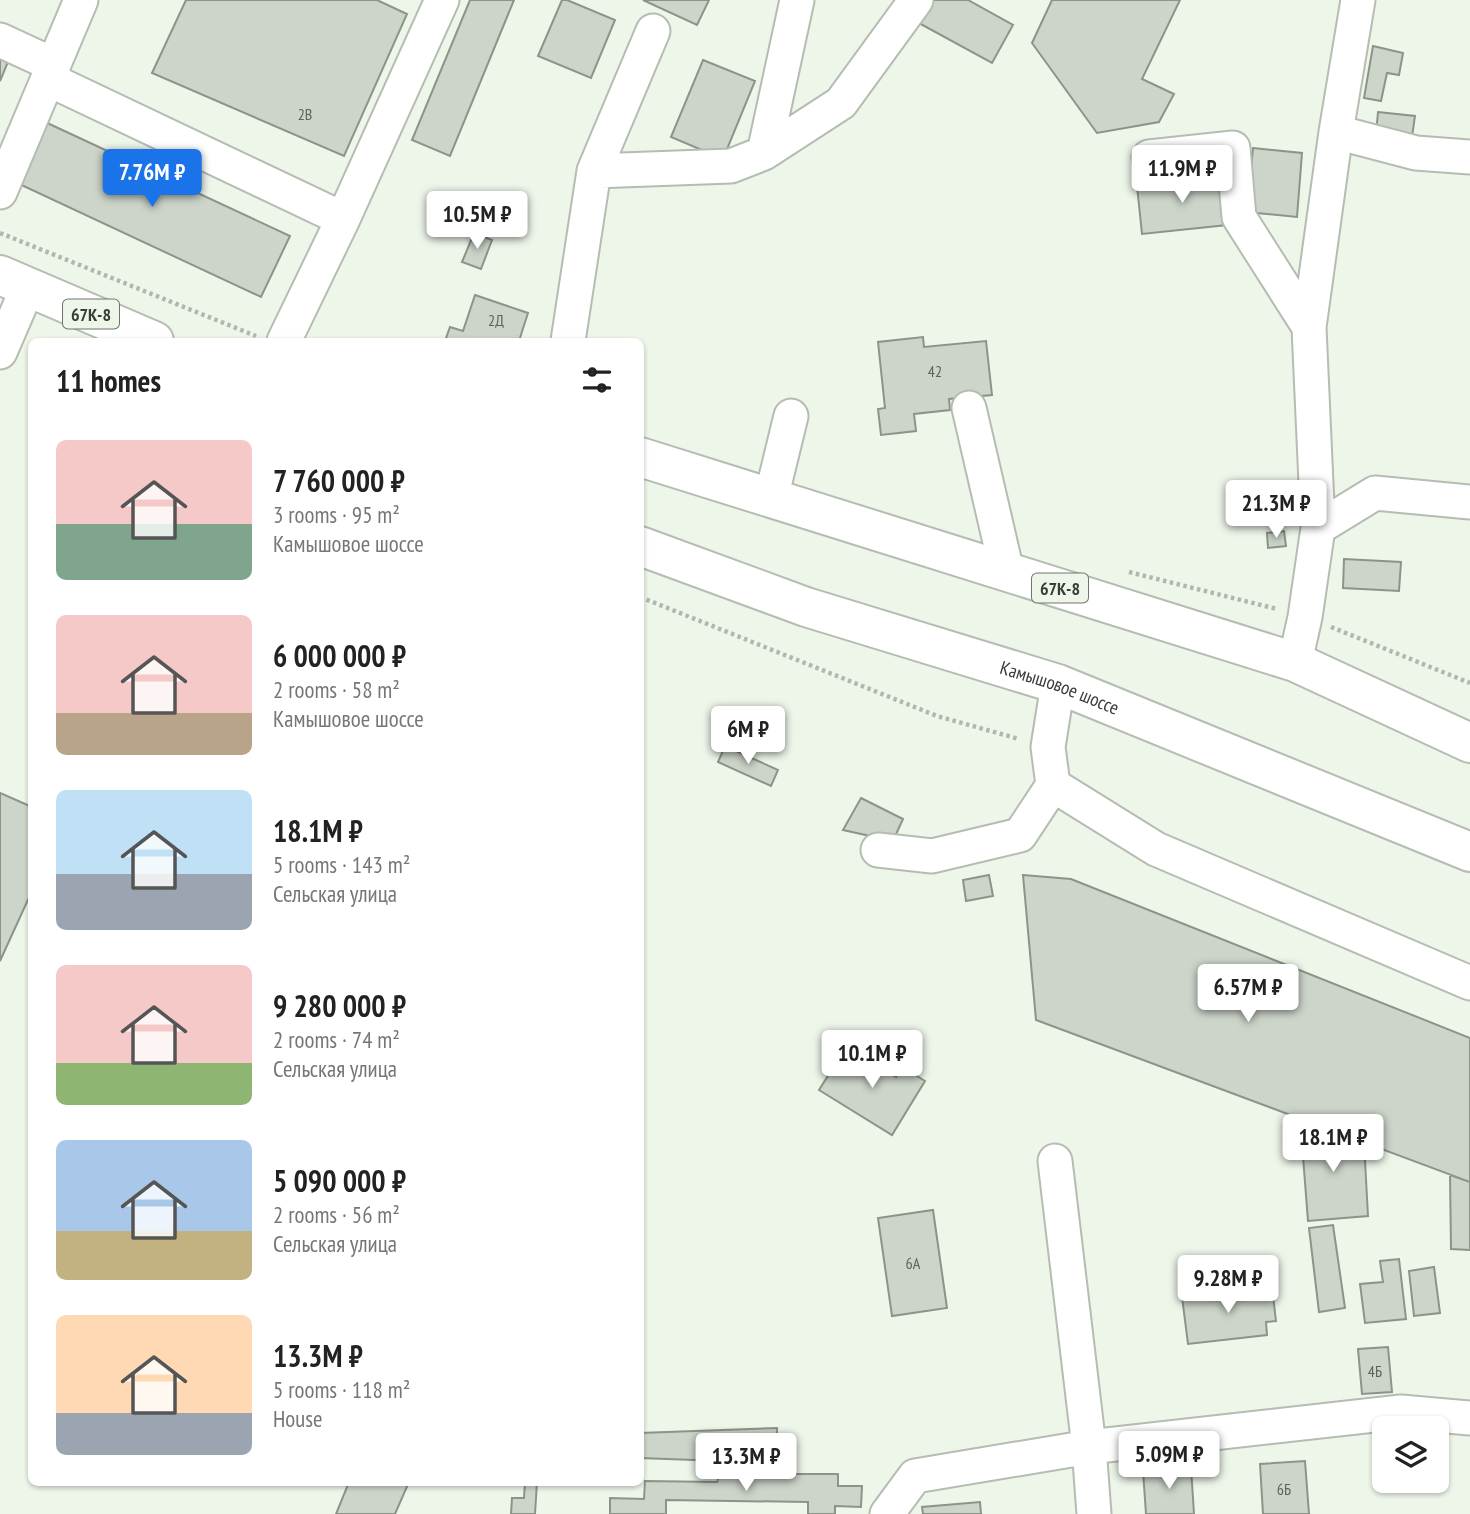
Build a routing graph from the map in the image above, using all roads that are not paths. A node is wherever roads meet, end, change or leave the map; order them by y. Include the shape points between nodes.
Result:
1 (81, 0) edge
2 (442, 0) edge
3 (797, 0) edge
4 (916, 0) edge
5 (1358, 0) edge
6 (653, 31) dead end
7 (0, 40) edge
8 (51, 72) junction
9 (1336, 132) junction
10 (764, 153) junction
11 (1150, 157) dead end
12 (1470, 157) edge
13 (594, 171) junction
14 (2, 180) edge
15 (343, 219) junction
16 (14, 281) edge
17 (1309, 327) junction
18 (147, 338) edge
19 (271, 338) edge
20 (568, 338) edge
21 (0, 352) edge
22 (969, 408) dead end
23 (791, 416) dead end
24 (644, 458) edge
25 (771, 498) junction
26 (1470, 502) edge
27 (1318, 528) junction
28 (644, 547) edge
29 (1007, 572) junction
30 (1295, 662) junction
31 (1058, 684) junction
32 (1470, 743) edge
33 (1053, 785) junction
34 (878, 850) dead end
35 (1470, 852) edge
36 (1470, 983) edge
37 (1055, 1161) dead end
38 (1470, 1418) edge
39 (1089, 1447) junction
40 (887, 1514) edge
41 (1094, 1514) edge

1 - 8 street
2 - 15 street
3 - 10 street
4 - 10 street via 841,103
5 - 9 street
6 - 13 street
7 - 8 street
8 - 14 street
8 - 15 street
9 - 12 street via 1416,153
9 - 17 street
10 - 13 street via 731,166
11 - 17 street via 1233,148 1240,218
13 - 20 street
15 - 19 street
16 - 18 main road, 67К-8
16 - 21 street
17 - 27 street
22 - 29 street
23 - 25 street
24 - 25 main road, 67К-8
25 - 29 main road, 67К-8
26 - 27 street via 1375,493
27 - 30 street
28 - 31 main road, Камышовое шоссе via 806,607
29 - 30 main road, 67К-8
30 - 32 main road, 67К-8
31 - 33 street via 1048,747
31 - 35 main road, Камышовое шоссе
33 - 34 street via 1020,835 932,856
33 - 36 street via 1156,849
37 - 39 street
38 - 39 street via 1401,1412
39 - 40 street via 915,1476
39 - 41 street

